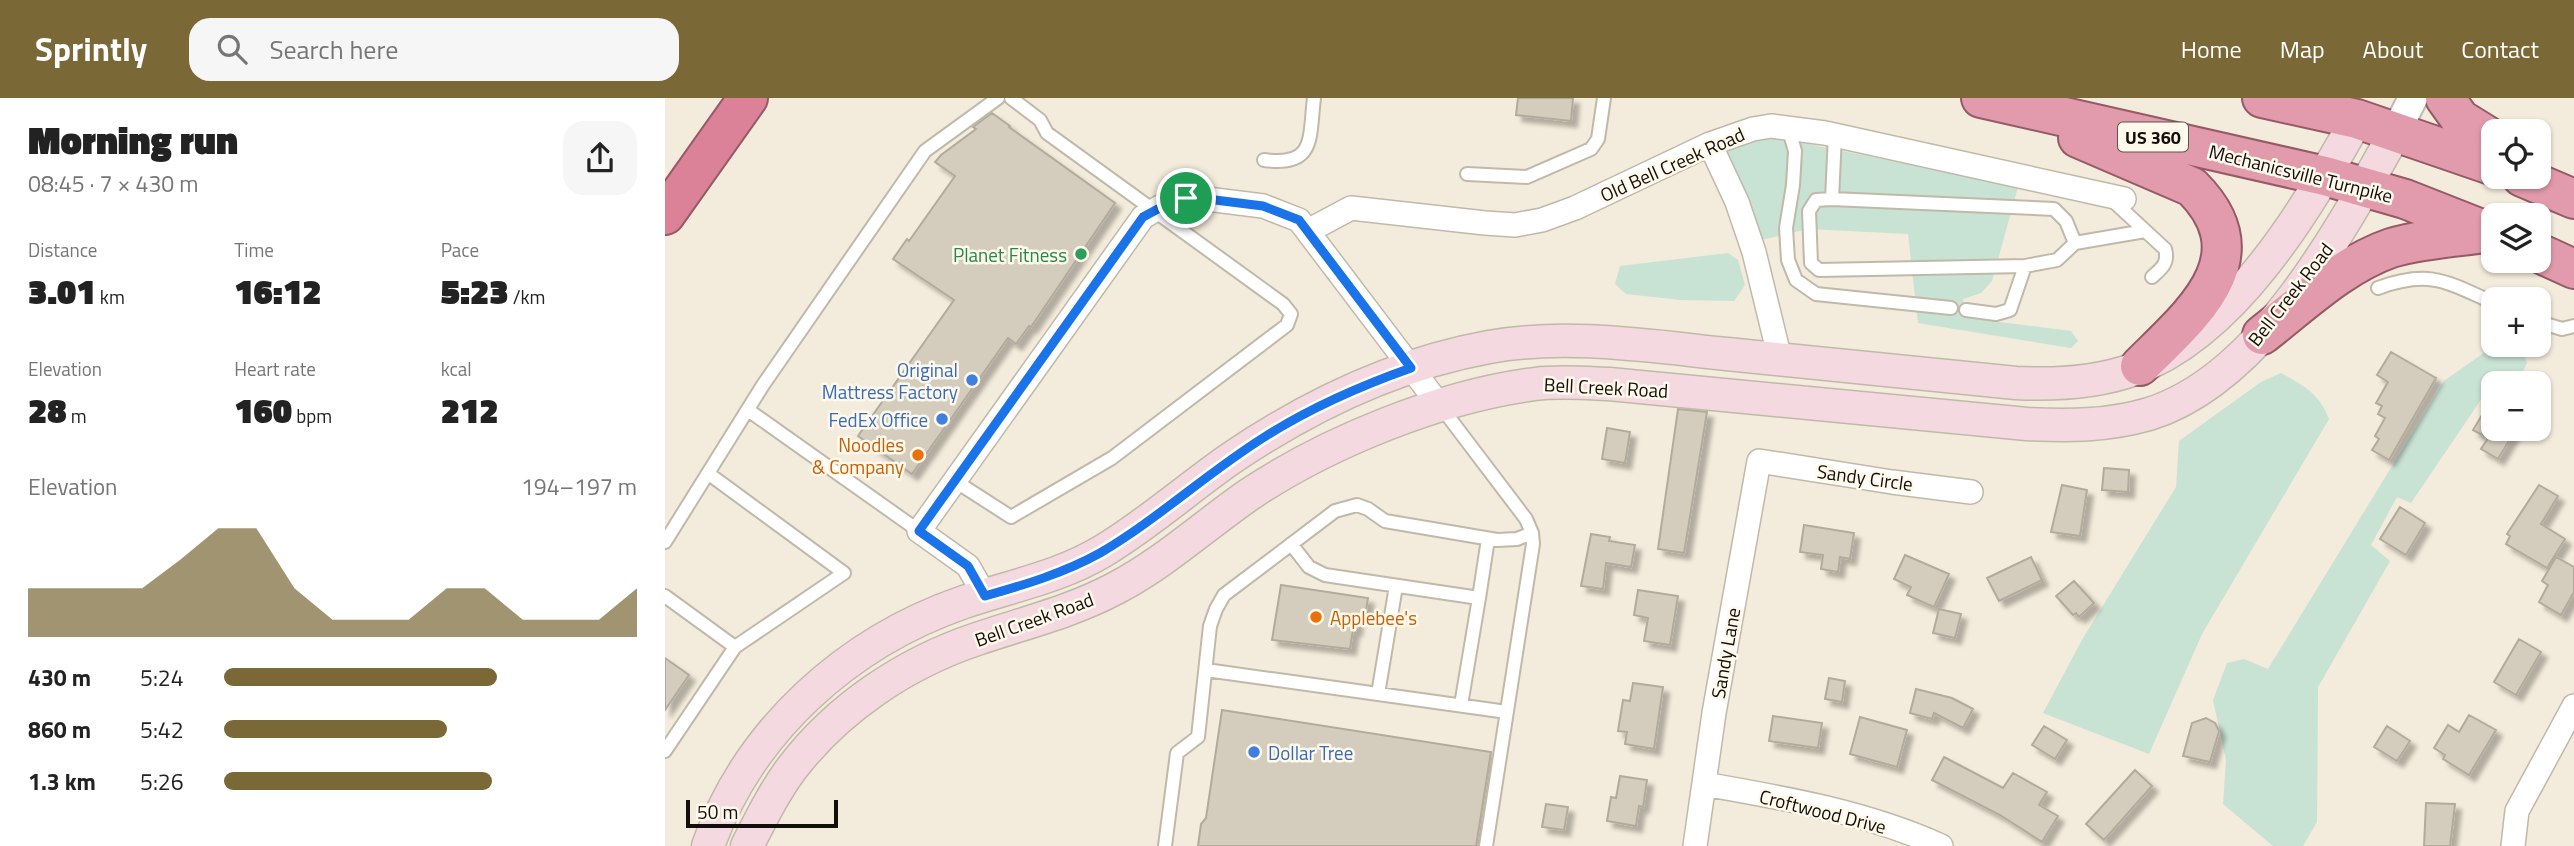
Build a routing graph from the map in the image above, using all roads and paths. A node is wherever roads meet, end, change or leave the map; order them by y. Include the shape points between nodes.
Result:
1 (748, 98) edge
2 (998, 98) edge
3 (1011, 98) edge
4 (1314, 98) edge
5 (1604, 98) edge
6 (1981, 98) edge
7 (2262, 98) edge
8 (2445, 98) edge
9 (2363, 108) edge
10 (2405, 114) edge
11 (1787, 127) junction
12 (2481, 133) edge
13 (1835, 135) junction
14 (1710, 144) junction
15 (2481, 158) edge
16 (1264, 160) dead end
17 (1467, 174) dead end
18 (2325, 176) junction
19 (2365, 187) junction
20 (2115, 197) joint
21 (1832, 199) junction
22 (1153, 211) junction
23 (665, 215) edge
24 (2481, 229) edge
25 (1308, 231) junction
26 (2145, 231) junction
27 (2481, 234) edge
28 (2075, 243) junction
29 (2551, 258) edge
30 (2025, 265) junction
31 (2574, 269) edge
32 (2152, 277) dead end
33 (2378, 288) dead end
34 (2481, 297) edge
35 (1951, 308) dead end
36 (1966, 310) dead end
37 (2551, 326) edge
38 (2574, 326) edge
39 (2262, 335) junction
40 (1780, 359) junction
41 (2140, 366) junction
42 (1411, 368) junction
43 (1440, 406) junction
44 (748, 410) junction
45 (1759, 461) joint
46 (709, 474) junction
47 (955, 481) junction
48 (1971, 492) dead end
49 (919, 531) junction
50 (1532, 533) junction
51 (1488, 538) junction
52 (665, 542) edge
53 (1291, 544) junction
54 (1396, 586) junction
55 (665, 596) edge
56 (985, 596) junction
57 (1479, 598) junction
58 (735, 647) junction
59 (1206, 670) junction
60 (1378, 694) junction
61 (1461, 705) junction
62 (2574, 706) edge
63 (1507, 712) junction
64 (665, 751) edge
65 (1704, 784) junction
66 (708, 846) edge
67 (747, 846) edge
68 (1165, 846) edge
69 (1486, 846) edge
70 (1695, 846) edge
71 (1941, 846) edge
72 (2513, 846) edge

1 - 23 highway
2 - 44 lane via 925,151
3 - 22 lane via 1040,120 1047,133
4 - 16 lane via 1308,145 1298,159 1284,163
5 - 17 lane via 1598,139 1591,149 1527,177
6 - 18 highway, Mechanicsville Turnpike / US 360
6 - 41 highway via 2175,179 2207,201 2221,237 2217,278 2195,312
7 - 9 highway
8 - 12 highway via 2460,119
9 - 10 highway
9 - 18 main road, Bell Creek Road
10 - 15 highway
10 - 19 main road, Bell Creek Road
11 - 13 street, Old Bell Creek Road
11 - 14 street, Old Bell Creek Road via 1753,129
11 - 35 lane via 1795,151 1786,228 1788,260 1796,280 1816,294
13 - 20 street, Old Bell Creek Road
13 - 21 lane
14 - 25 street, Old Bell Creek Road via 1542,220 1515,225 1352,208
14 - 40 street via 1754,252
18 - 19 highway, Mechanicsville Turnpike / US 360
18 - 41 main road, Bell Creek Road via 2284,237 2226,306 2194,335
19 - 24 highway, Mechanicsville Turnpike / US 360
19 - 39 main road, Bell Creek Road via 2305,282
20 - 26 lane
21 - 28 lane via 2054,209
21 - 30 lane via 1816,200 1809,211 1811,263 1819,270
22 - 25 street via 1191,197 1263,206 1299,220
22 - 47 street via 1143,217
22 - 47 lane via 1283,304 1291,314 1287,325 1112,458 1011,517
25 - 42 street
26 - 28 lane
26 - 32 lane via 2165,249 2167,257
27 - 39 highway via 2410,243 2371,256
28 - 30 lane via 2057,260
29 - 31 highway
30 - 36 lane via 2010,310 1996,314
33 - 34 lane via 2426,277
37 - 38 lane
39 - 43 main road, Bell Creek Road via 2185,399 2124,421 2092,425 2027,424 1567,382 1505,389
40 - 41 main road, Bell Creek Road via 2045,385 2099,379
40 - 42 main road, Bell Creek Road via 1617,344 1525,343 1488,347
42 - 43 street
42 - 56 main road, Bell Creek Road via 1361,386 1287,424 1099,553 1050,576
43 - 50 lane
43 - 67 main road, Bell Creek Road via 1344,442 1299,466 1252,493 1157,563 1095,598 975,640 901,673 832,724 809,749 767,807
44 - 46 lane
44 - 49 lane
45 - 48 street, Sandy Circle
45 - 65 street, Sandy Lane
46 - 52 lane
46 - 58 lane via 844,573
47 - 49 street
49 - 56 street via 968,566
50 - 51 lane via 1517,539
50 - 63 lane
51 - 53 lane via 1385,521 1357,505 1335,512
51 - 57 lane
53 - 54 lane via 1309,567 1325,575
53 - 59 lane via 1224,595 1210,626
54 - 57 lane
54 - 60 lane
55 - 58 lane
56 - 66 main road, Bell Creek Road via 921,619 879,641 813,691 766,741 739,779
57 - 61 lane
58 - 64 lane
59 - 60 lane
59 - 68 lane via 1198,737 1177,753
60 - 61 lane
61 - 63 lane
62 - 72 street via 2517,811
63 - 69 lane
65 - 70 street, Sandy Lane
65 - 71 street, Croftwood Drive via 1846,813

